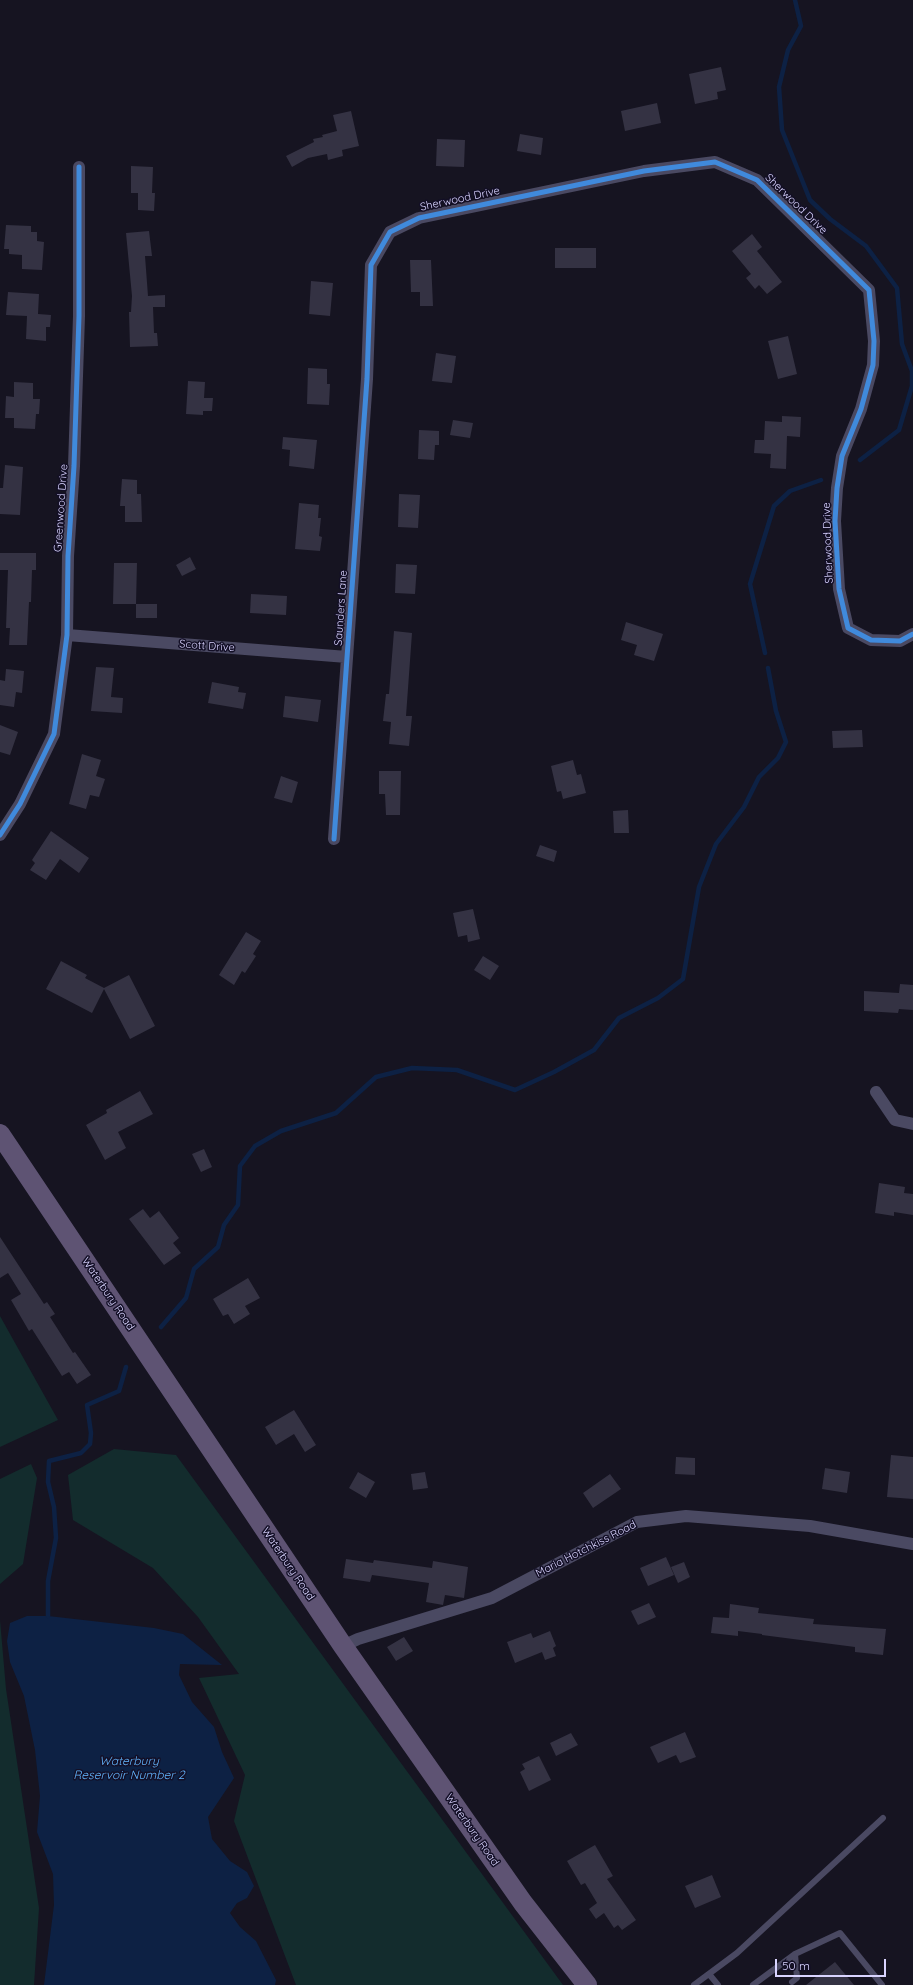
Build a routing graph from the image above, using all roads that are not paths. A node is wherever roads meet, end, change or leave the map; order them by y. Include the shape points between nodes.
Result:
1 (79, 168) dead end
2 (366, 379) joint
3 (913, 634) edge
4 (67, 636) junction
5 (347, 657) junction
6 (0, 835) edge
7 (334, 840) dead end
8 (876, 1092) dead end
9 (913, 1124) edge
10 (0, 1134) edge
11 (913, 1544) edge
12 (343, 1646) junction
13 (883, 1818) dead end
14 (795, 1954) junction
15 (709, 1974) junction
16 (792, 1982) dead end
17 (587, 1985) edge
18 (694, 1985) edge
19 (718, 1985) edge
20 (753, 1985) edge
21 (882, 1985) edge

1 - 4 street, Greenwood Drive via 78,361 68,556
2 - 3 street, Sherwood Drive via 371,264 390,232 419,218 644,171 715,162 757,180 869,290 874,341 873,365 861,409 842,456 837,488 835,521 839,589 848,628 871,640 900,641
2 - 5 street, Saunders Lane
4 - 5 street, Scott Drive
4 - 6 street, Greenwood Drive via 54,734 20,804
5 - 7 street, Saunders Lane
8 - 9 street via 895,1120
10 - 12 main road, Waterbury Road
11 - 12 street, Maria Hotchkiss Road via 795,1525 686,1516 637,1522 492,1598 358,1639
12 - 17 main road, Waterbury Road via 523,1903
13 - 15 lane via 737,1953
14 - 16 lane via 798,1978
14 - 20 lane
14 - 21 lane via 840,1933
15 - 18 lane
15 - 19 lane

